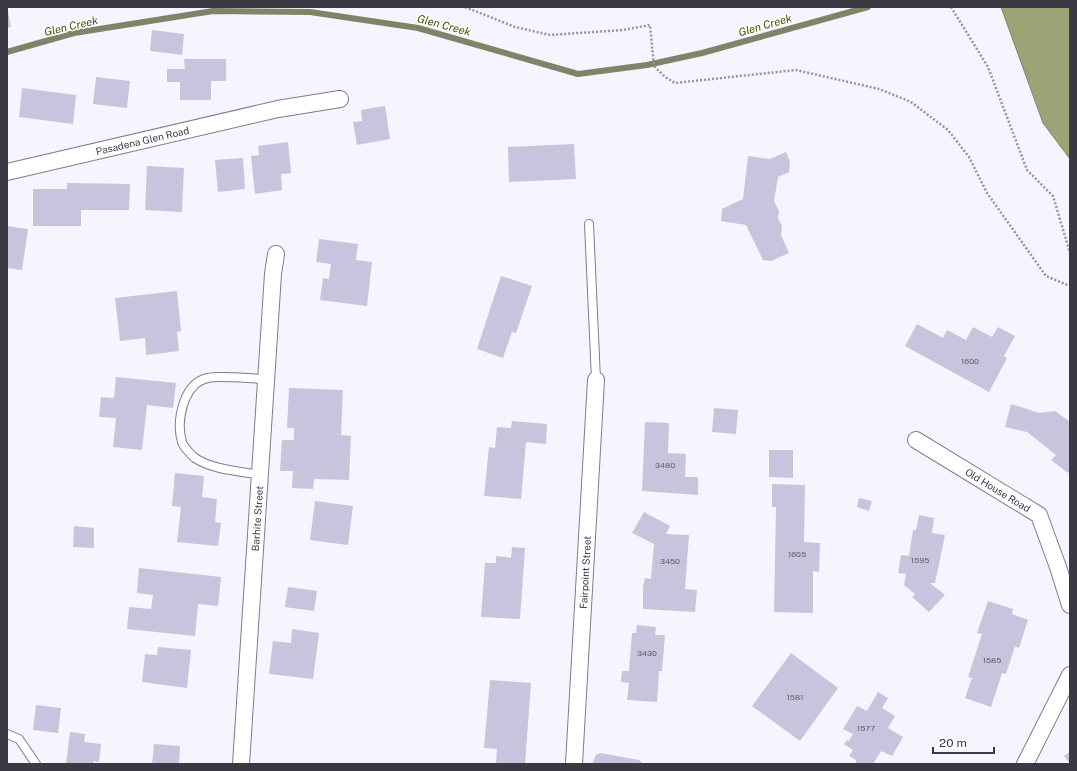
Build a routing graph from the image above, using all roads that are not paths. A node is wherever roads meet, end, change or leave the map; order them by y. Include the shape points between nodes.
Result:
1 (340, 99) dead end
2 (7, 172) edge
3 (589, 224) dead end
4 (276, 254) dead end
5 (266, 379) junction
6 (596, 380) joint
7 (916, 440) dead end
8 (260, 475) junction
9 (1070, 605) edge
10 (1070, 675) edge
11 (7, 734) edge
12 (36, 764) edge
13 (241, 764) edge
14 (574, 764) edge
15 (1025, 764) edge

1 - 2 street, Pasadena Glen Road via 278,109
3 - 6 lane
4 - 5 street, Barhite Street via 272,274
5 - 8 street, Barhite Street
5 - 8 lane via 208,378 194,384 186,399 180,421 182,444 196,458 214,466
6 - 14 street, Fairpoint Street
7 - 9 street, Old House Road via 1039,515
8 - 13 street, Barhite Street
10 - 15 street
11 - 12 lane via 19,739

